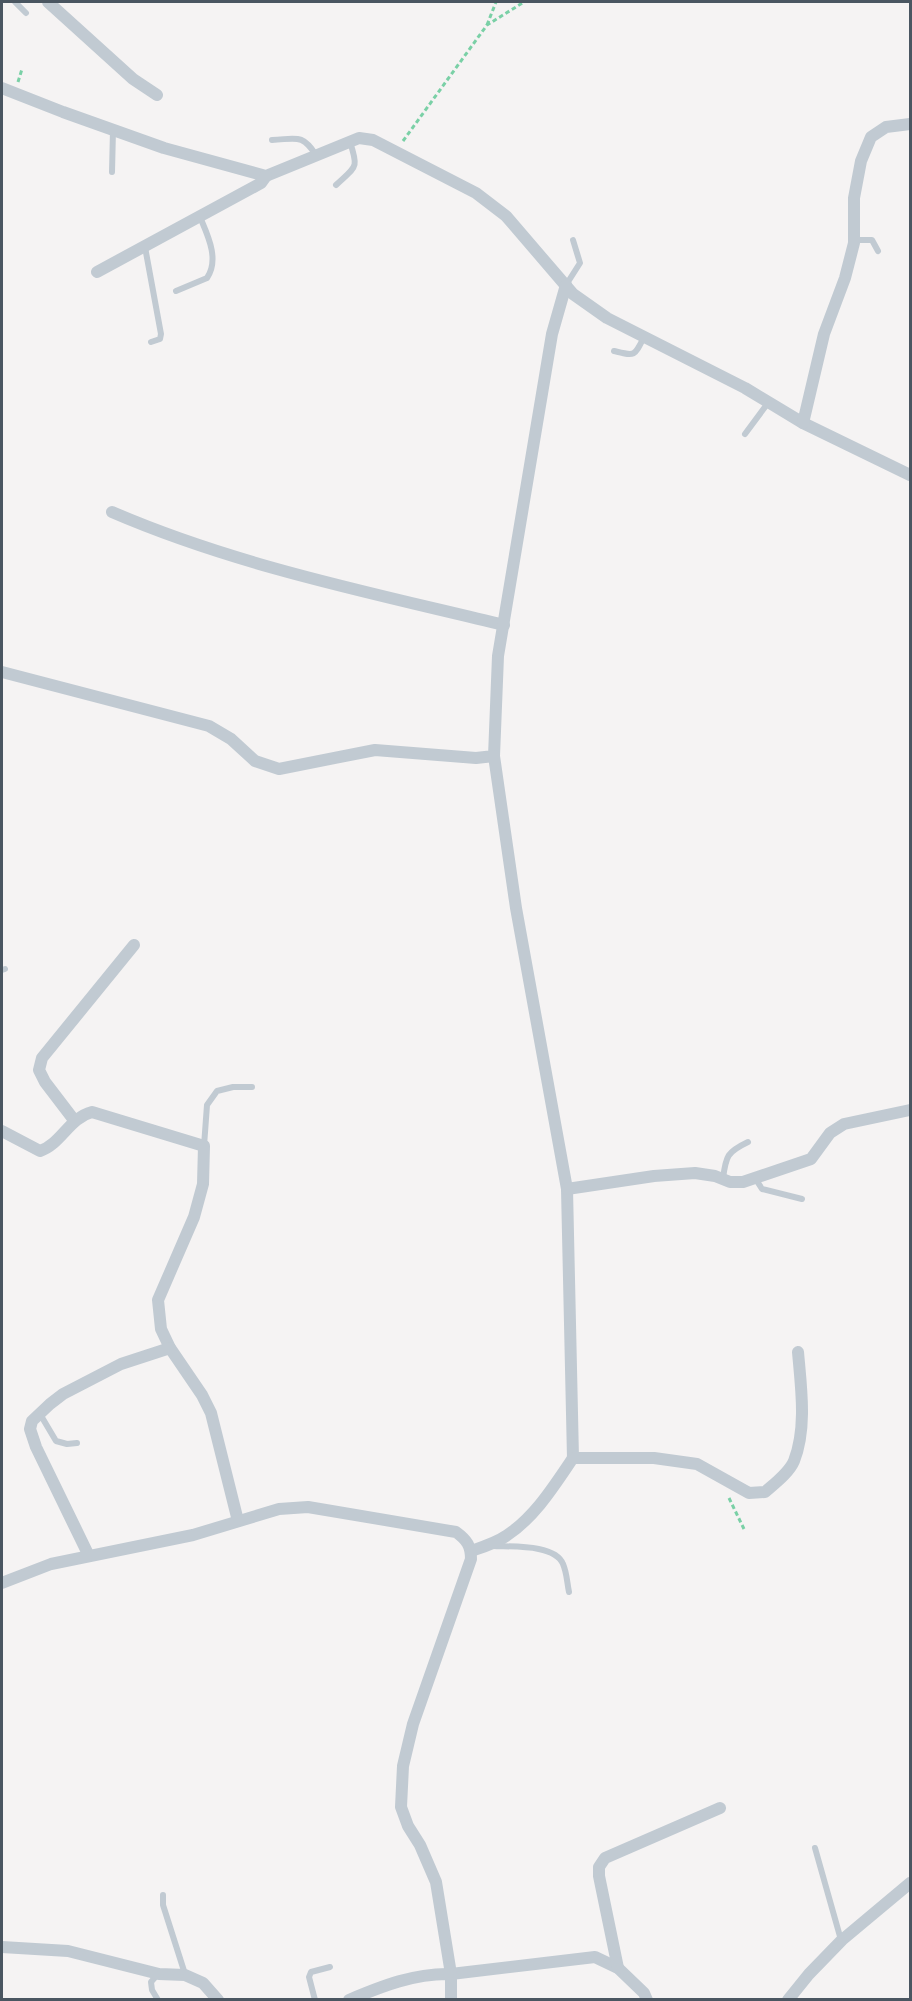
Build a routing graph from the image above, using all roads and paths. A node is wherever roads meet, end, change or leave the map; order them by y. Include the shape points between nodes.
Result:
1 (15, 2) edge
2 (48, 2) edge
3 (496, 2) edge
4 (524, 2) edge
5 (26, 13) dead end
6 (488, 25) junction
7 (2, 88) edge
8 (157, 95) dead end
9 (910, 124) edge
10 (113, 129) junction
11 (272, 140) dead end
12 (350, 141) junction
13 (396, 151) junction
14 (316, 155) junction
15 (112, 172) dead end
16 (266, 176) junction
17 (336, 185) dead end
18 (200, 217) junction
19 (573, 240) dead end
20 (854, 240) junction
21 (145, 246) junction
22 (878, 251) dead end
23 (97, 272) dead end
24 (566, 285) junction
25 (176, 291) dead end
26 (644, 337) junction
27 (151, 342) dead end
28 (614, 351) dead end
29 (769, 402) junction
30 (803, 423) junction
31 (745, 434) dead end
32 (910, 475) edge
33 (112, 512) dead end
34 (504, 625) junction
35 (2, 672) edge
36 (494, 756) junction
37 (134, 945) dead end
38 (252, 1087) dead end
39 (910, 1110) edge
40 (74, 1120) junction
41 (2, 1131) edge
42 (748, 1142) dead end
43 (204, 1146) junction
44 (755, 1178) junction
45 (723, 1179) junction
46 (567, 1189) junction
47 (802, 1199) dead end
48 (170, 1348) junction
49 (798, 1352) dead end
50 (39, 1413) junction
51 (77, 1443) dead end
52 (573, 1458) junction
53 (728, 1496) dead end
54 (238, 1521) junction
55 (744, 1529) dead end
56 (487, 1546) junction
57 (471, 1551) junction
58 (89, 1556) junction
59 (2, 1583) edge
60 (568, 1592) dead end
61 (720, 1808) dead end
62 (815, 1848) dead end
63 (910, 1883) edge
64 (163, 1894) dead end
65 (842, 1940) junction
66 (2, 1947) edge
67 (330, 1967) dead end
68 (618, 1968) junction
69 (159, 1974) junction
70 (451, 1974) junction
71 (185, 1975) junction
72 (158, 2000) edge
73 (218, 2000) edge
74 (315, 2000) edge
75 (349, 2000) edge
76 (451, 2000) edge
77 (647, 2000) edge
78 (788, 2000) edge

1 - 5 lane
2 - 8 street via 133,79
3 - 6 path
4 - 6 path
6 - 13 path
7 - 10 street
9 - 20 street via 886,127 871,137 856,189
10 - 15 lane
10 - 16 street via 164,148
11 - 14 lane via 300,138 309,143
12 - 13 street via 373,140
12 - 14 street
12 - 17 lane via 355,166
13 - 24 street via 476,193 506,216
14 - 16 street
16 - 18 street via 261,183
18 - 21 street
18 - 25 lane via 212,248 210,274
19 - 24 lane via 580,263
20 - 22 lane via 872,240
20 - 30 street via 824,334
21 - 23 street
21 - 27 lane via 161,334 160,339
24 - 26 street via 580,301
24 - 34 street via 552,334
26 - 28 lane via 632,355
26 - 29 street
29 - 30 street
29 - 31 lane
30 - 32 street
33 - 34 street via 228,555
34 - 36 street via 498,656
35 - 36 street via 210,726 255,761 279,769 375,750
36 - 46 street via 518,919
37 - 40 street via 42,1058 39,1070 45,1082
38 - 43 lane via 217,1091 207,1105
39 - 44 street via 844,1124 830,1133 811,1159
40 - 41 street via 48,1148 40,1151
40 - 43 street via 93,1112
42 - 45 lane via 729,1154
43 - 48 street via 203,1184 197,1206 158,1300 161,1329
44 - 45 street via 743,1182
44 - 47 lane via 762,1189
45 - 46 street via 695,1173
46 - 52 street
48 - 50 street via 122,1364 63,1394
48 - 54 street via 211,1413
49 - 52 street via 800,1434 793,1463 765,1492 748,1492 697,1464 654,1458
50 - 51 lane via 56,1441
50 - 58 street via 30,1429 33,1438
52 - 56 street via 525,1521
53 - 55 path
54 - 57 street via 279,1509 308,1507 456,1533 467,1540
54 - 58 street
56 - 57 street
56 - 60 lane via 536,1548 556,1554 563,1563
57 - 70 street via 468,1572 413,1724 403,1766 401,1807 436,1882
58 - 59 street via 51,1564
61 - 68 street via 605,1858 599,1867
62 - 65 lane
63 - 65 street
64 - 71 lane
65 - 78 street
66 - 69 street via 68,1951
67 - 74 lane via 311,1972
68 - 70 street via 595,1957
68 - 77 street
69 - 71 street
69 - 72 lane via 151,1982
70 - 75 street via 390,1983
70 - 76 street
71 - 73 street via 203,1983

